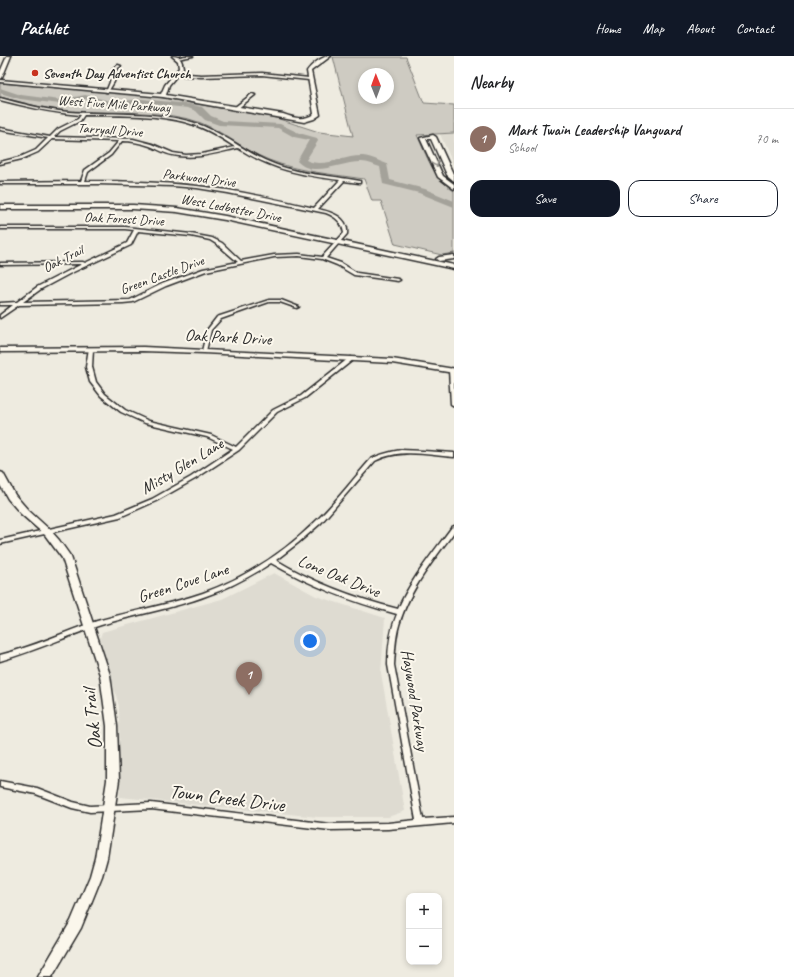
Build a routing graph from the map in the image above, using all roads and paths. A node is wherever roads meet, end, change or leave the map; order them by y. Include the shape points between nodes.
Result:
1 (9, 56) edge
2 (191, 56) edge
3 (329, 56) edge
4 (175, 57) edge
5 (119, 66) dead end
6 (176, 74) junction
7 (309, 79) junction
8 (0, 80) edge
9 (107, 91) junction
10 (253, 94) dead end
11 (163, 96) junction
12 (0, 99) edge
13 (236, 108) junction
14 (83, 114) junction
15 (0, 129) edge
16 (52, 138) junction
17 (122, 139) junction
18 (239, 147) junction
19 (0, 163) edge
20 (454, 179) edge
21 (343, 180) junction
22 (359, 182) dead end
23 (0, 183) edge
24 (82, 183) junction
25 (454, 187) edge
26 (0, 203) edge
27 (90, 204) junction
28 (0, 207) edge
29 (315, 209) junction
30 (0, 228) edge
31 (137, 229) junction
32 (340, 240) junction
33 (454, 257) edge
34 (322, 258) junction
35 (439, 259) junction
36 (239, 261) junction
37 (454, 262) edge
38 (85, 263) junction
39 (0, 264) edge
40 (454, 267) edge
41 (398, 280) dead end
42 (0, 304) edge
43 (17, 304) junction
44 (297, 307) dead end
45 (0, 317) edge
46 (91, 349) junction
47 (0, 350) edge
48 (204, 351) junction
49 (351, 359) junction
50 (453, 370) edge
51 (454, 404) edge
52 (237, 449) junction
53 (454, 455) edge
54 (0, 475) edge
55 (454, 528) edge
56 (46, 532) junction
57 (0, 542) edge
58 (271, 560) junction
59 (399, 612) junction
60 (88, 627) junction
61 (0, 658) edge
62 (0, 784) edge
63 (110, 807) junction
64 (454, 820) edge
65 (420, 822) junction
66 (45, 977) edge

1 - 8 street
2 - 4 street
3 - 7 street via 312,66
4 - 6 street via 182,66
5 - 9 street via 115,69
6 - 7 street via 262,74
6 - 11 street via 167,85
7 - 13 street via 317,115 309,120 302,122
8 - 9 street
9 - 11 street
10 - 13 street
11 - 13 street
12 - 14 street, West Five Mile Parkway via 39,109
14 - 16 street via 79,120 59,130
14 - 18 street, West Five Mile Parkway via 141,114 180,120 212,130
15 - 16 street, Tarryall Drive
16 - 17 street, Tarryall Drive
16 - 19 street via 37,151
17 - 18 street, Tarryall Drive via 144,142 172,154 186,156
17 - 24 street via 110,154 86,172
18 - 21 street, West Five Mile Parkway via 277,167
20 -> 25 street via 433,137 423,138 441,177
21 - 22 street, West Five Mile Parkway
21 - 29 street
23 - 24 street, Parkwood Drive
24 - 29 street, Parkwood Drive via 135,183 198,188
26 - 27 main road, West Ledbetter Drive
27 - 28 main road, West Ledbetter Drive
27 - 32 main road, West Ledbetter Drive via 193,212
29 - 32 street, Parkwood Drive via 330,213 341,220 346,233
30 - 31 street, Oak Forest Drive
31 - 36 street, Oak Forest Drive via 191,234 211,239 225,247
31 - 38 street, Oak Trail via 129,244
32 - 34 street
32 - 35 main road, West Ledbetter Drive
32 - 40 main road, West Ledbetter Drive
33 - 35 street
34 - 36 street, Green Castle Drive via 286,255
34 - 41 street, Green Castle Drive via 356,274
35 - 37 main road, West Ledbetter Drive
36 - 43 street, Green Castle Drive via 180,278 138,298 123,302
38 - 39 street
38 - 43 street, Oak Trail via 39,288
42 - 43 street, Green Castle Drive
43 - 45 street, Oak Trail
44 - 48 street via 281,301 269,301 219,318 209,330
46 - 47 street, Oak Park Drive
46 - 48 street, Oak Park Drive
46 - 52 street via 89,367 93,382 103,395 123,411 147,422 209,436
48 - 49 street, Oak Park Drive
49 - 50 street, Oak Park Drive via 408,362
49 - 52 street, Misty Glen Lane via 303,397 275,411
50 - 51 street
52 - 56 street, Misty Glen Lane via 193,478 137,508 99,521
53 - 58 street, Green Cove Lane via 391,452 380,455 372,460 320,521
54 - 56 street, Oak Trail via 13,501
55 - 59 street, Haywood Parkway via 412,587
56 - 57 street, Misty Glen Lane
56 - 60 street, Oak Trail via 66,558
58 - 59 street, Lone Oak Drive via 332,592
58 - 60 street, Green Cove Lane via 219,589
59 - 65 street, Haywood Parkway via 390,646 391,665
60 - 61 street, Green Cove Lane via 26,651
60 - 63 street, Oak Trail via 105,675 109,697 114,753
62 - 63 street, Town Creek Drive via 37,791 82,808 98,810
63 - 65 street, Town Creek Drive via 151,806 330,827 388,826
63 - 66 street, Oak Trail via 101,858 88,899
64 - 65 street, Town Creek Drive

